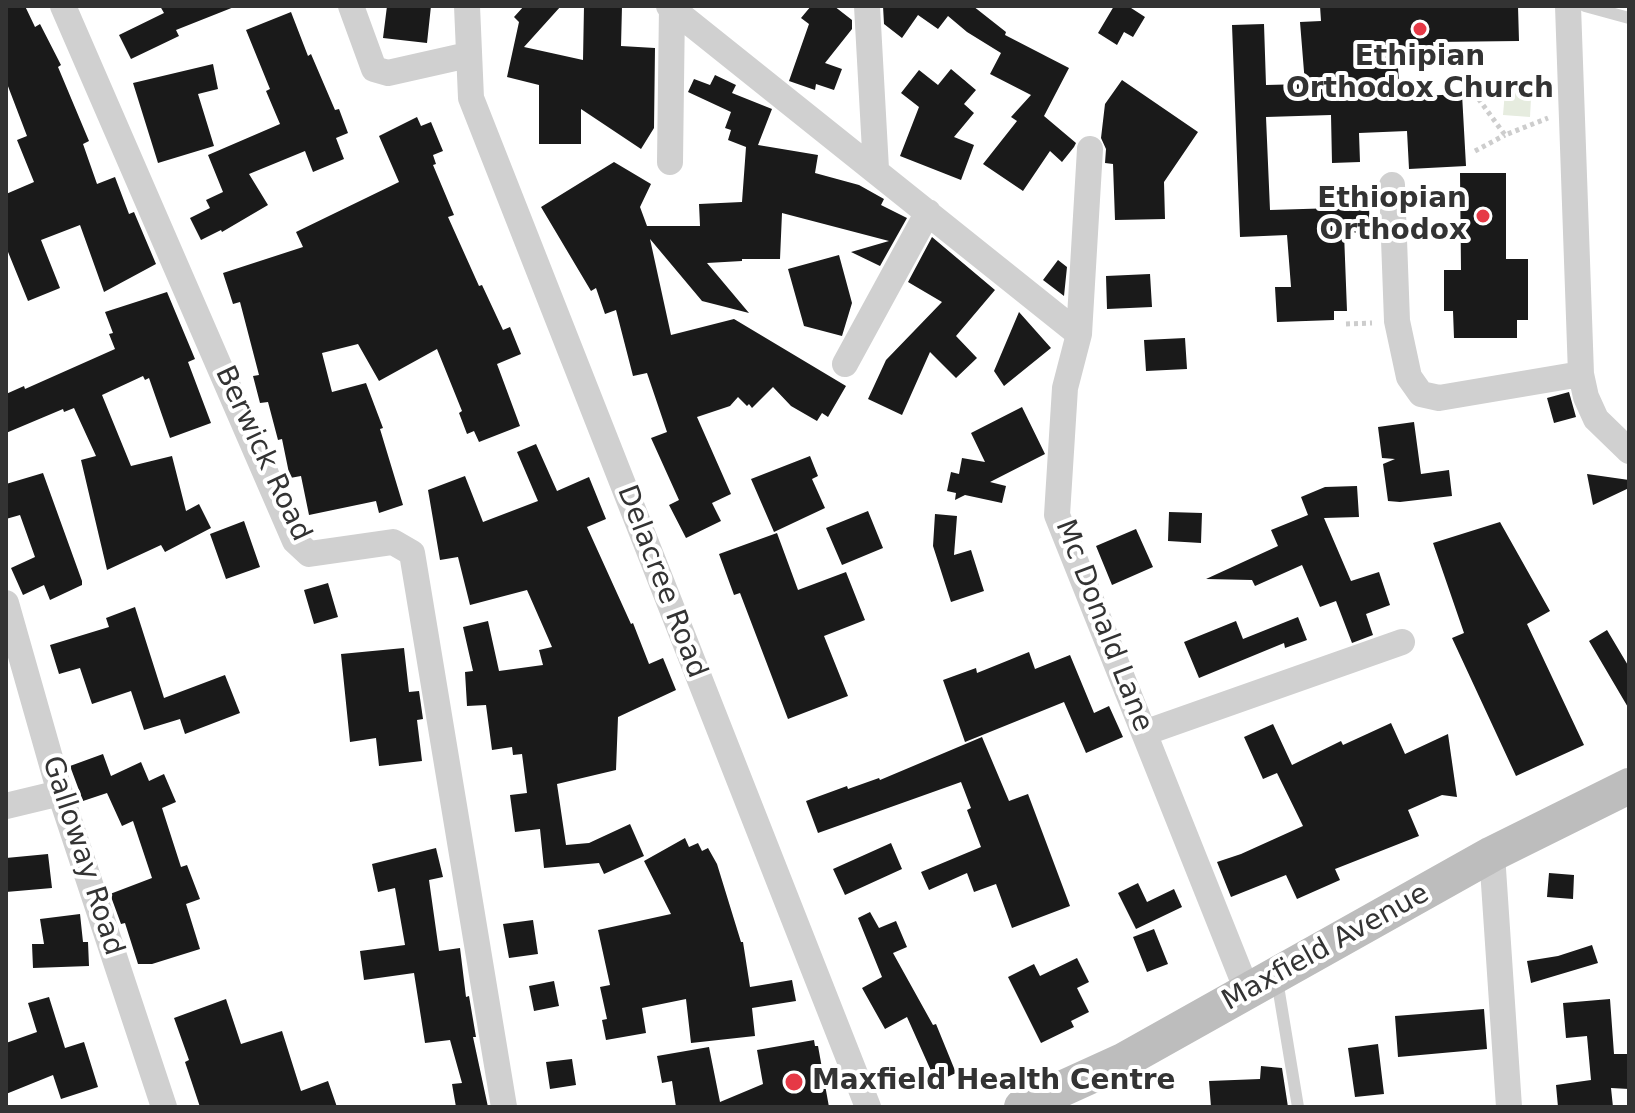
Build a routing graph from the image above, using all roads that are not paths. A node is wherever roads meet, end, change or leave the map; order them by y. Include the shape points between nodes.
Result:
1 (63, 6) edge
2 (351, 6) edge
3 (467, 6) edge
4 (867, 6) edge
5 (1568, 6) edge
6 (1585, 6) edge
7 (671, 7) edge
8 (1629, 18) edge
9 (468, 55) junction
10 (1090, 149) dead end
11 (670, 162) dead end
12 (876, 169) junction
13 (1392, 185) dead end
14 (928, 212) junction
15 (1079, 334) junction
16 (845, 364) dead end
17 (1581, 374) junction
18 (1629, 451) edge
19 (6, 603) edge
20 (1402, 642) dead end
21 (1144, 733) junction
22 (1629, 786) edge
23 (60, 793) junction
24 (6, 806) edge
25 (1492, 854) junction
26 (1263, 985) junction
27 (164, 1107) edge
28 (504, 1107) edge
29 (868, 1107) edge
30 (1022, 1107) edge
31 (1298, 1107) edge
32 (1509, 1107) edge

1 - 28 street, Berwick Road via 295,541 309,554 393,542 412,553
2 - 9 street via 374,69 388,73
3 - 9 street, Delacree Road
4 - 12 street
5 - 17 street
6 - 8 lane
7 - 11 street
7 - 12 street
9 - 29 street, Delacree Road via 471,98
10 - 15 street, Mc Donald Lane
12 - 14 street
13 - 17 street via 1397,321 1409,377 1421,394 1439,398
14 - 15 street
14 - 16 street
15 - 21 street, Mc Donald Lane via 1065,388 1057,515
17 - 18 street via 1596,419
19 - 23 street, Galloway Road
20 - 21 street
21 - 26 street, Mc Donald Lane
22 - 25 main road, Maxfield Avenue
23 - 24 street
23 - 27 street, Galloway Road
25 - 26 main road, Maxfield Avenue
25 - 32 street
26 - 30 main road, Maxfield Avenue via 1123,1061
26 - 31 lane

